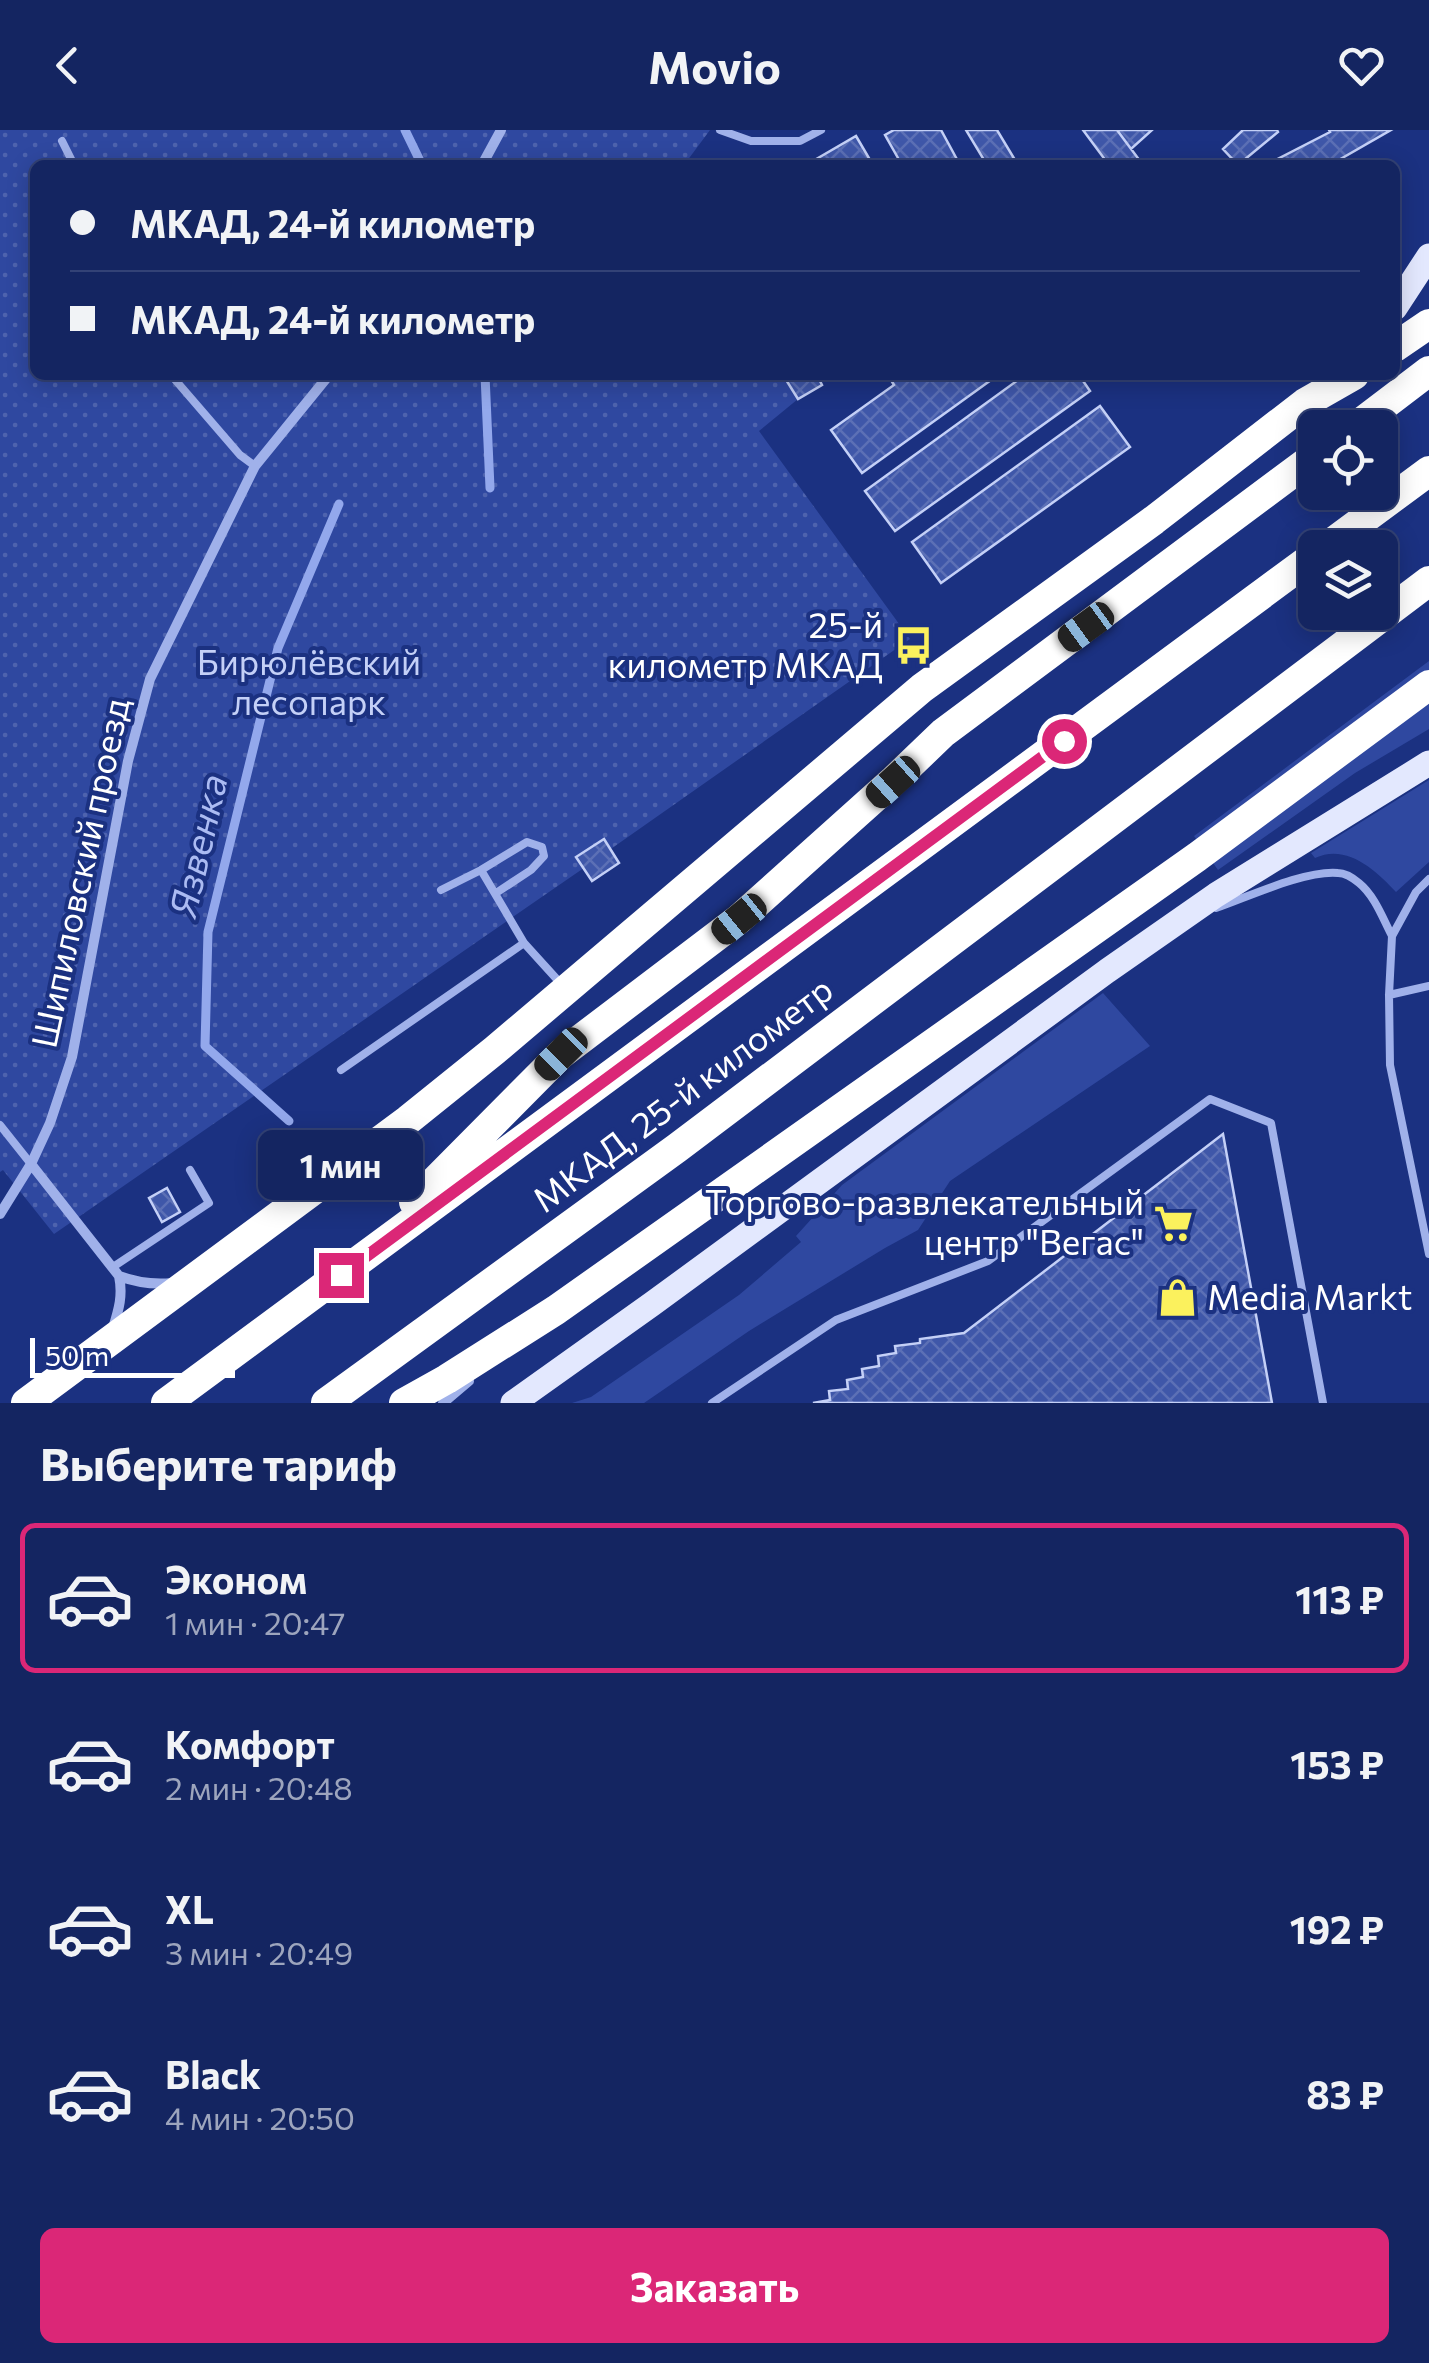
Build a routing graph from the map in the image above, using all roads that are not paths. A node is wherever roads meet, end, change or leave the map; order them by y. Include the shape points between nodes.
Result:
1 (502, 130) edge
2 (720, 130) edge
3 (821, 130) edge
4 (62, 140) dead end
5 (72, 160) edge
6 (485, 160) edge
7 (1429, 256) edge
8 (1400, 300) edge
9 (1429, 324) edge
10 (1400, 344) edge
11 (1429, 371) edge
12 (175, 380) edge
13 (325, 380) edge
14 (1330, 380) edge
15 (1345, 380) edge
16 (1305, 403) junction
17 (1378, 410) edge
18 (255, 466) junction
19 (1298, 469) edge
20 (1429, 471) edge
21 (1349, 530) edge
22 (1298, 568) edge
23 (1429, 580) edge
24 (1429, 685) edge
25 (1429, 763) edge
26 (480, 870) junction
27 (1429, 878) edge
28 (441, 890) dead end
29 (496, 893) junction
30 (1178, 921) junction
31 (1392, 936) junction
32 (524, 943) junction
33 (1429, 986) edge
34 (566, 989) junction
35 (1389, 995) junction
36 (340, 1070) dead end
37 (0, 1125) edge
38 (32, 1164) junction
39 (190, 1170) dead end
40 (0, 1214) edge
41 (1429, 1254) edge
42 (116, 1272) junction
43 (202, 1273) junction
44 (341, 1275) junction
45 (556, 1310) junction
46 (94, 1352) junction
47 (26, 1403) edge
48 (166, 1403) edge
49 (326, 1403) edge
50 (404, 1403) edge
51 (443, 1403) edge
52 (513, 1403) edge
53 (712, 1403) edge
54 (1323, 1403) edge

1 - 6 street
2 - 3 lane via 751,141 800,141
4 - 5 lane
7 - 8 main road
9 - 10 highway
11 - 17 highway
12 - 18 lane
13 - 18 street, Шипиловский проезд
14 - 16 main road
15 - 16 highway
16 - 34 highway via 922,688
18 - 38 street, Шипиловский проезд via 150,679 72,1057
19 - 44 highway via 943,733 739,919 561,1054
20 - 21 highway
22 - 44 highway
23 - 49 highway, МКАД, 25-й километр via 677,1148
24 - 45 highway
25 - 30 main road
26 - 28 lane
26 - 29 lane
26 - 29 lane via 527,842 542,846 544,856 532,870
27 - 31 lane
29 - 32 lane
30 - 31 lane via 1289,882 1338,873 1362,885
30 - 52 main road
31 - 35 lane
32 - 34 lane
32 - 36 lane
33 - 35 lane
34 - 43 highway via 408,1120
35 - 41 lane via 1390,1065
37 - 38 lane
38 - 40 street, Шипиловский проезд
38 - 42 street
39 - 42 lane via 208,1204
42 - 43 street via 154,1285
42 - 46 street via 120,1307
43 - 46 highway
44 - 48 highway
45 - 50 highway
45 - 51 street
46 - 47 highway
53 - 54 lane via 836,1320 988,1261 1210,1099 1271,1123

